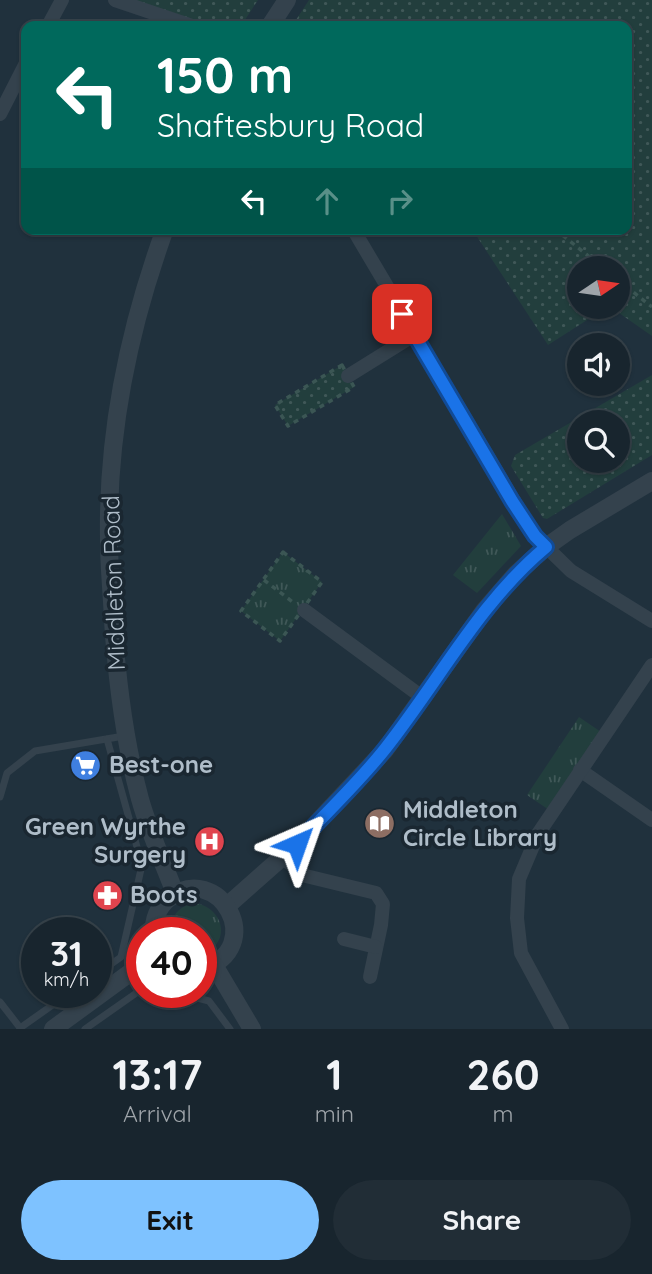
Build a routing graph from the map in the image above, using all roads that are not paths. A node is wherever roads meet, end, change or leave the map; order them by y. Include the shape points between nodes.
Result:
1 (62, 0) edge
2 (115, 0) edge
3 (287, 0) edge
4 (51, 21) edge
5 (177, 21) edge
6 (273, 21) edge
7 (21, 73) edge
8 (0, 114) edge
9 (163, 235) edge
10 (356, 235) edge
11 (414, 335) junction
12 (348, 376) road end
13 (652, 481) edge
14 (546, 547) junction
15 (304, 610) road end
16 (652, 621) edge
17 (652, 665) edge
18 (422, 697) junction
19 (125, 736) junction
20 (107, 739) junction
21 (580, 770) junction
22 (0, 797) edge
23 (652, 820) edge
24 (283, 858) junction
25 (175, 894) junction
26 (227, 906) junction
27 (156, 917) edge
28 (344, 939) dead end
29 (376, 947) junction
30 (217, 960) edge
31 (112, 963) edge
32 (126, 976) edge
33 (370, 977) dead end
34 (217, 980) edge
35 (126, 1000) edge
36 (0, 1002) edge
37 (49, 1008) edge
38 (214, 1008) edge
39 (21, 1029) edge
40 (53, 1029) edge
41 (85, 1029) edge
42 (230, 1029) edge
43 (252, 1029) edge
44 (562, 1029) edge

1 - 4 street
2 - 5 street
3 - 6 street
7 - 8 street
9 - 19 street, Middleton Road via 129,354 111,478 109,552
10 - 11 street
11 - 12 street
11 - 14 street via 512,501
13 - 14 street
14 - 16 street via 571,571
14 - 18 street via 484,611
15 - 18 street
17 - 21 street
18 - 24 street via 384,750
19 - 20 lane
19 - 25 street, Middleton Road via 145,816
20 - 22 lane via 35,751 8,774
20 - 31 lane via 142,865 121,957
21 - 23 street
21 - 44 street via 538,834 517,893 521,953
24 - 26 street
24 - 29 street via 306,876 376,893 383,904
25 - 26 street via 198,889
25 - 27 street via 164,902
26 - 30 street via 234,923 233,942
28 - 29 street
29 - 33 street
32 - 40 street
34 - 43 street
35 - 41 lane
36 - 39 lane
37 - 39 lane
38 - 42 lane

